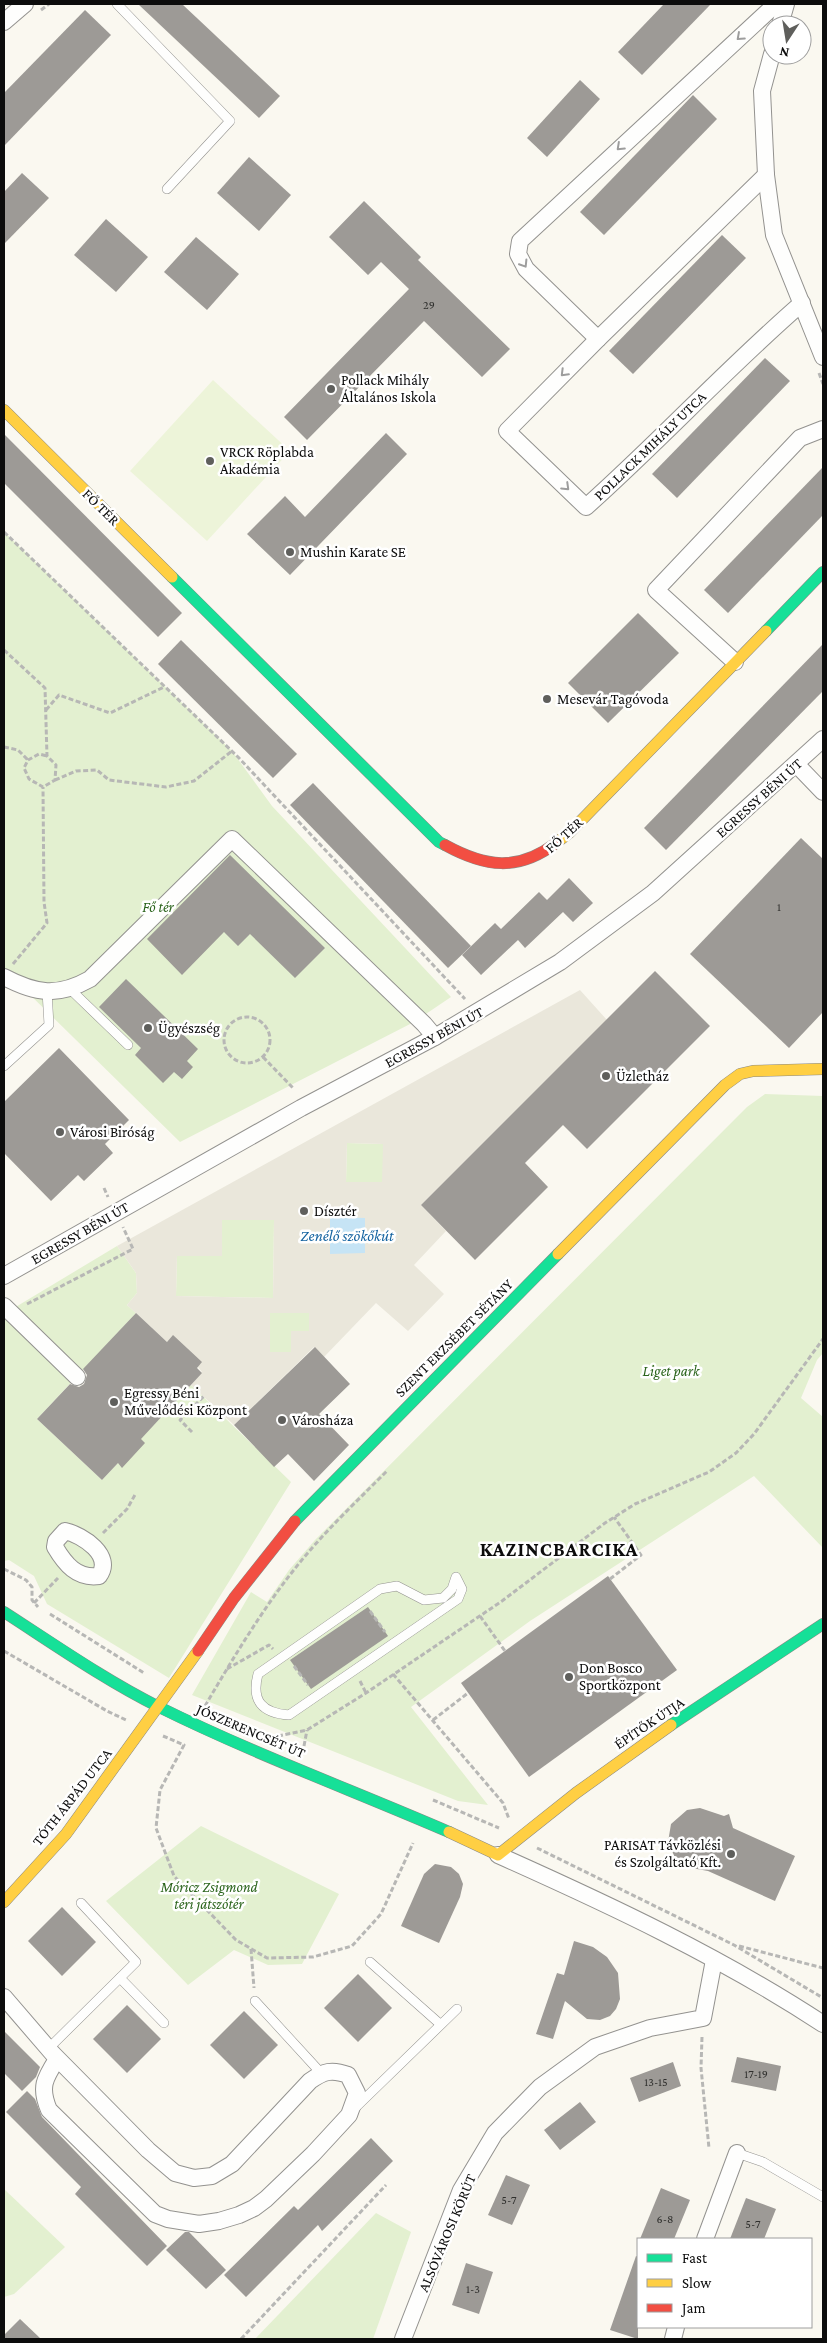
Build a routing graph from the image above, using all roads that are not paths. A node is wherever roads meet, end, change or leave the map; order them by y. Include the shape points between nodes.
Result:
1 (25, 4) edge
2 (117, 4) edge
3 (776, 4) edge
4 (4, 22) edge
5 (769, 65) edge
6 (766, 175) junction
7 (167, 189) dead end
8 (802, 303) junction
9 (598, 338) junction
10 (823, 357) edge
11 (4, 410) edge
12 (823, 429) edge
13 (823, 572) edge
14 (735, 662) junction
15 (823, 739) edge
16 (797, 765) junction
17 (823, 792) edge
18 (6, 973) edge
19 (71, 990) junction
20 (47, 992) junction
21 (435, 1037) junction
22 (128, 1045) dead end
23 (4, 1066) edge
24 (823, 1070) edge
25 (4, 1276) edge
26 (7, 1309) edge
27 (77, 1377) dead end
28 (91, 1545) joint
29 (4, 1612) edge
30 (823, 1624) edge
31 (279, 1658) joint
32 (158, 1706) junction
33 (498, 1855) junction
34 (4, 1902) edge
35 (81, 1903) dead end
36 (714, 1960) junction
37 (370, 1962) dead end
38 (120, 1978) junction
39 (4, 1997) edge
40 (255, 2001) road end
41 (457, 2009) dead end
42 (164, 2023) dead end
43 (440, 2024) junction
44 (823, 2024) edge
45 (52, 2054) junction
46 (321, 2073) junction
47 (349, 2115) junction
48 (737, 2153) joint
49 (823, 2197) edge
50 (705, 2238) edge
51 (403, 2339) edge

1 - 4 street
2 - 7 lane via 230,120
3 -> 9 street via 520,241 518,254 526,269
5 - 6 street via 762,91
6 - 8 street via 774,234
6 - 9 street, POLLACK MIHÁLY UTCA
9 -> 8 street, POLLACK MIHÁLY UTCA via 507,431 586,507
8 - 10 street
11 - 14 street, FŐ TÉR via 421,826 458,853 488,863 507,864 523,863 546,852
12 - 14 street via 800,438 656,590
13 - 14 street
15 - 16 street, EGRESSY BÉNI ÚT
16 - 17 street
16 - 21 street, EGRESSY BÉNI ÚT via 653,893 616,921 520,988
18 - 20 street via 20,985
19 - 20 street
19 - 21 street via 90,979 232,839
19 - 22 lane
20 - 23 lane via 49,1025
21 - 25 street, EGRESSY BÉNI ÚT
24 - 32 street, SZENT ERZSÉBET SÉTÁNY via 753,1071 740,1074 725,1085 298,1517 242,1587
26 - 27 street
28 - 28 street via 103,1563 99,1576 83,1575 69,1567 55,1547 65,1531
29 - 32 street, JÓSZERENCSÉT ÚT via 108,1679
30 - 33 street, ÉPÍTŐK ÚTJA via 629,1754
31 - 31 lane via 258,1674 254,1689 259,1702 272,1714 289,1716 430,1620 458,1599 462,1589 456,1576 452,1589 443,1598 424,1600 397,1586 380,1589
32 - 33 street, JÓSZERENCSÉT ÚT via 425,1820
32 - 34 street, TÓTH ÁRPÁD UTCA via 66,1834
33 - 36 street via 626,1913
35 - 38 lane via 136,1962
36 - 44 street
36 - 51 street, ALSÓVÁROSI KÖRÚT via 703,2018 650,2028 595,2047 540,2087 495,2133 462,2190
37 - 43 lane
38 - 42 lane
38 - 45 lane
39 - 45 street
40 - 46 lane
41 - 43 lane
43 - 47 lane
45 - 46 street via 148,2150 175,2173 194,2178 212,2176 232,2164 310,2080
45 - 47 street via 44,2079 43,2097 49,2110 155,2214 181,2222 219,2221 254,2208 313,2154
46 - 47 street via 341,2072 354,2084 357,2093
48 - 49 lane via 763,2162
48 - 50 street

